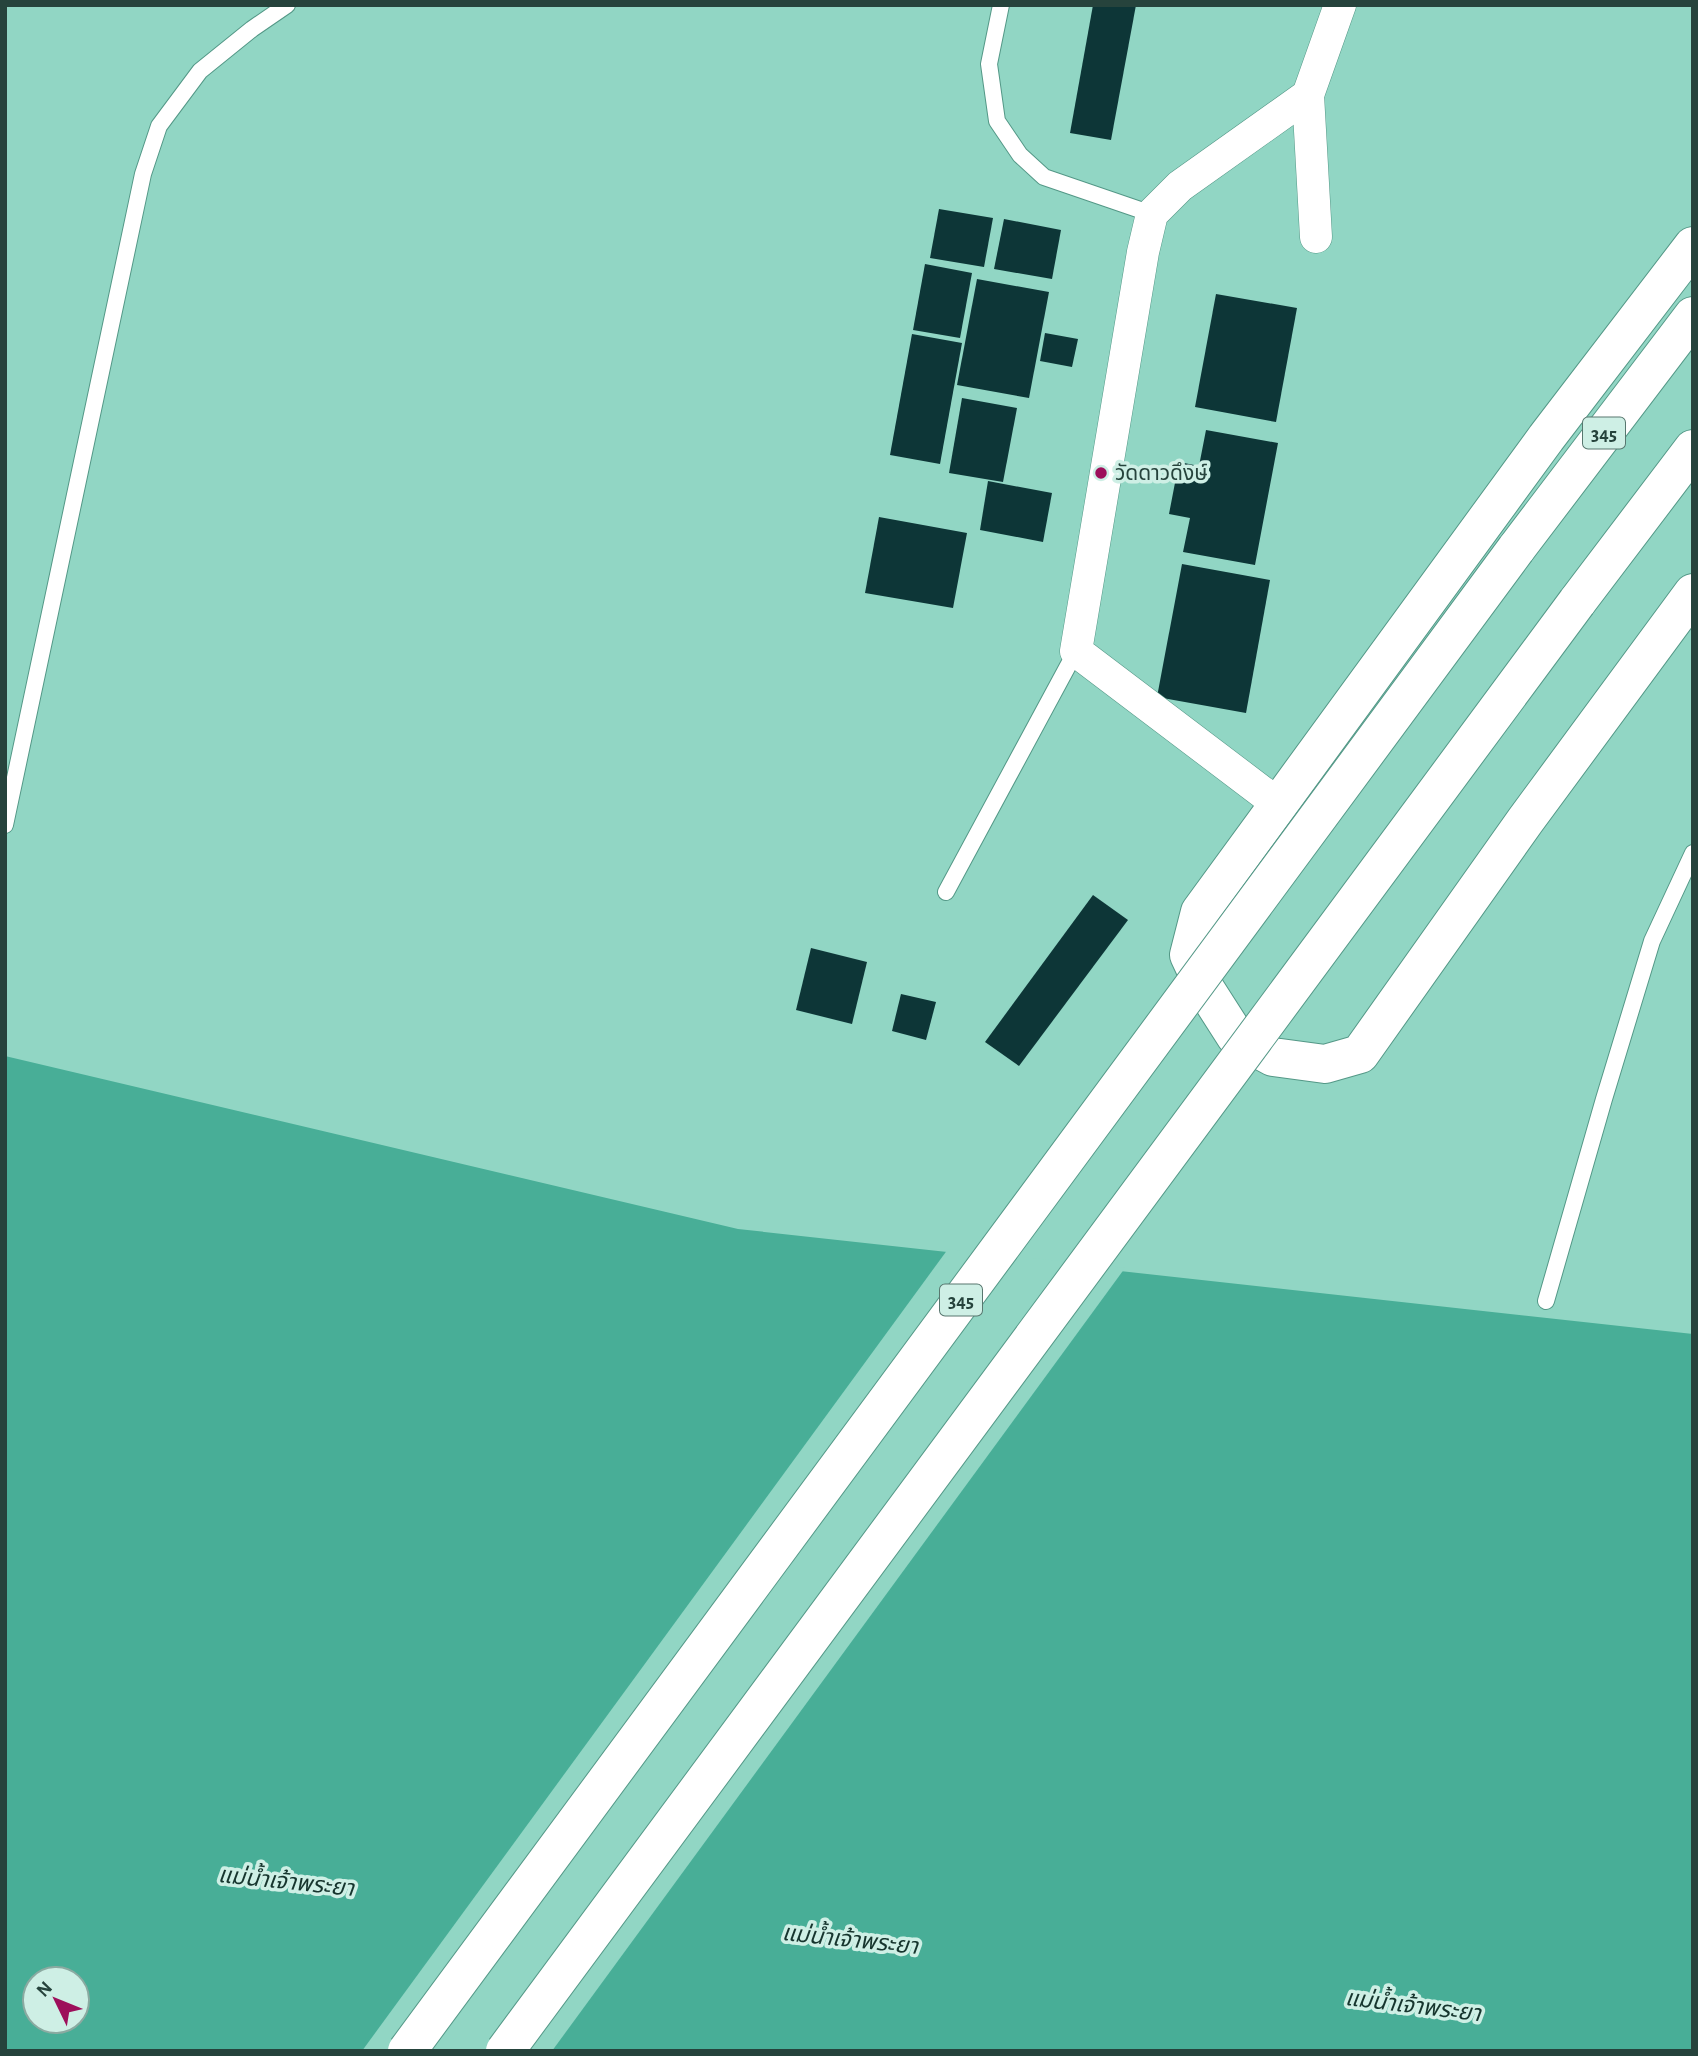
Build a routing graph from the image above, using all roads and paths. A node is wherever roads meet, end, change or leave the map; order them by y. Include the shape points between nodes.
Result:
1 (287, 5) edge
2 (1001, 5) edge
3 (1340, 5) edge
4 (1308, 95) junction
5 (1152, 214) junction
6 (1316, 237) dead end
7 (1693, 246) edge
8 (1693, 316) edge
9 (1693, 449) edge
10 (1693, 593) edge
11 (1076, 652) junction
12 (1278, 804) junction
13 (5, 825) edge
14 (1693, 853) edge
15 (946, 892) dead end
16 (1546, 1301) dead end
17 (407, 2051) edge
18 (505, 2051) edge

1 - 13 lane via 200,71 159,127 142,174
2 - 5 lane via 989,64 998,121 1020,155 1044,177
3 - 4 street
4 - 5 street via 1180,186
4 - 6 street
5 - 11 street
7 - 12 main road
8 - 17 main road, 345, bridge
9 - 18 main road, bridge
10 - 12 main road via 1360,1054 1325,1064 1273,1057 1236,1037 1189,955 1200,912
11 - 12 street
11 - 15 lane
14 - 16 lane via 1652,941

